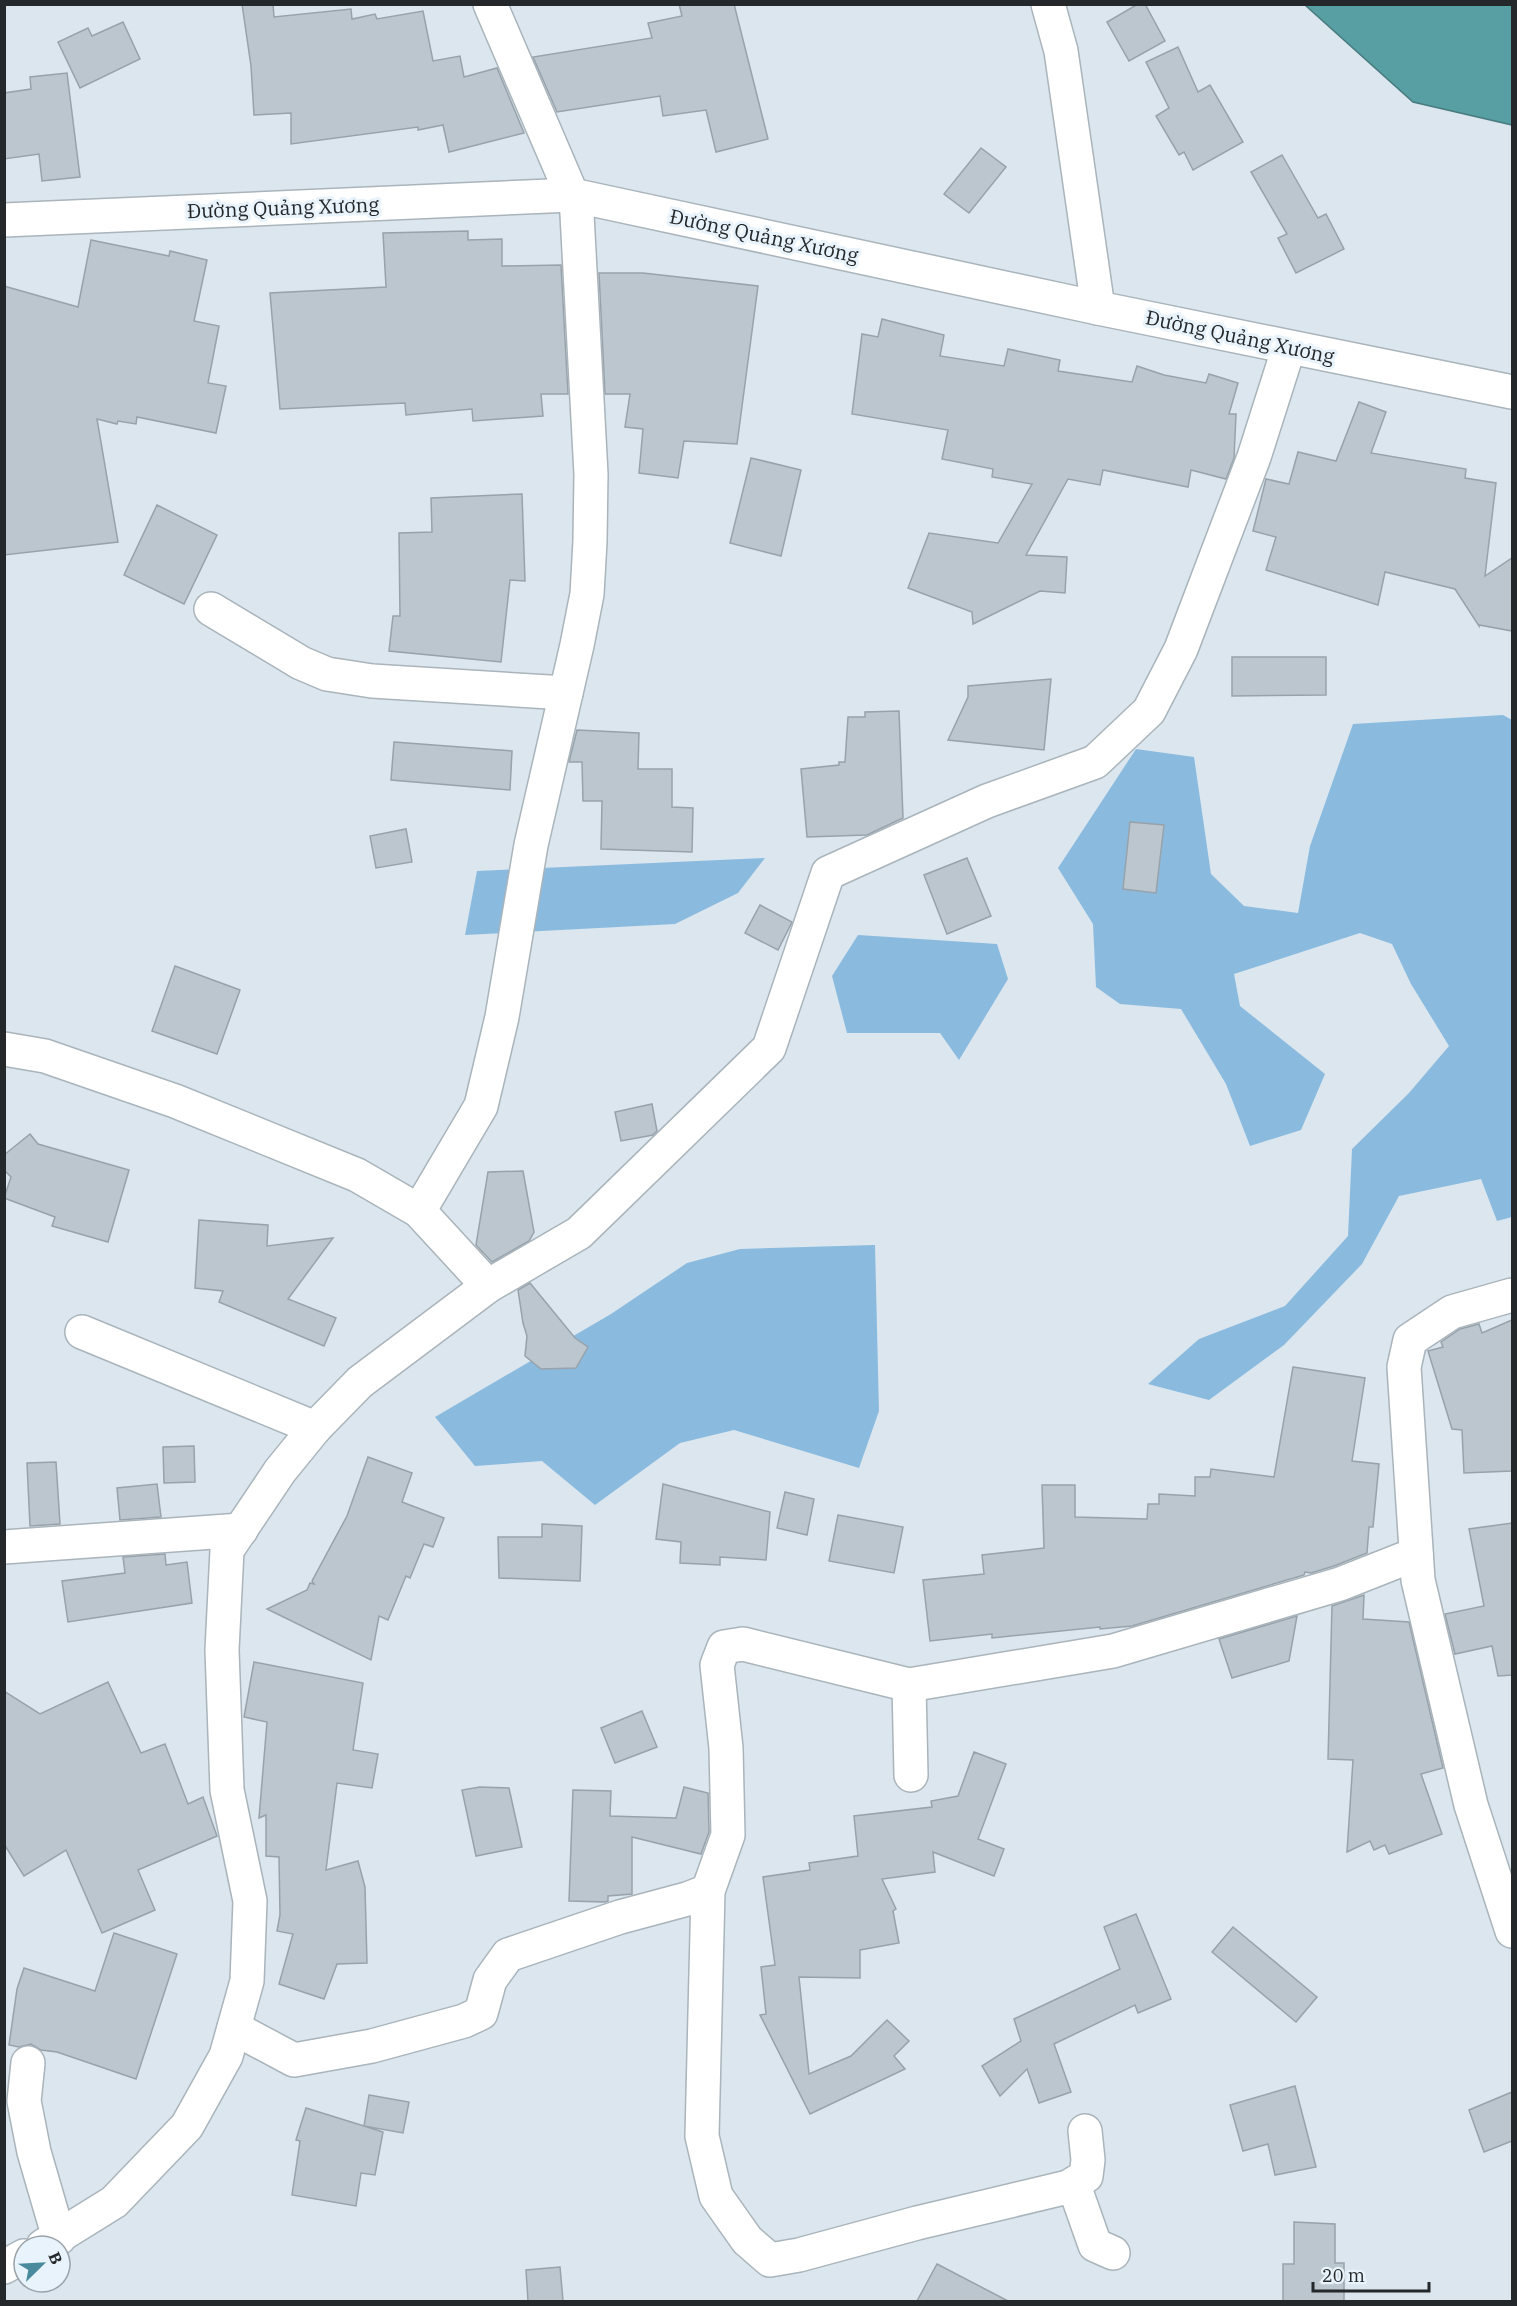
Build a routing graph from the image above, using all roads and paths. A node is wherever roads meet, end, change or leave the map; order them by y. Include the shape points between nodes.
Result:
1 (490, 4) edge
2 (1048, 4) edge
3 (574, 196) junction
4 (4, 220) edge
5 (1098, 308) junction
6 (1289, 347) junction
7 (1512, 392) edge
8 (211, 609) dead end
9 (566, 693) junction
10 (4, 1049) edge
11 (419, 1211) junction
12 (488, 1286) junction
13 (1512, 1294) edge
14 (82, 1332) dead end
15 (315, 1428) junction
16 (241, 1530) junction
17 (4, 1547) edge
18 (1416, 1554) junction
19 (909, 1685) junction
20 (911, 1775) dead end
21 (708, 1891) junction
22 (1512, 1931) edge
23 (234, 2028) junction
24 (28, 2063) dead end
25 (1084, 2131) dead end
26 (1068, 2187) junction
27 (49, 2234) edge
28 (64, 2234) edge
29 (1113, 2253) dead end

1 - 3 street
2 - 5 street via 1061,51
3 - 4 street, Đường Quảng Xương
3 - 5 street, Đường Quảng Xương
3 - 9 street via 591,474 591,541 587,594
5 - 6 street, Đường Quảng Xương
6 - 7 street, Đường Quảng Xương
6 - 12 street via 1254,457 1181,649 1149,711 1095,762 987,801 828,873 769,1048 579,1233
8 - 9 street via 301,663 327,674 372,681
9 - 11 street via 531,845 502,1017 481,1106
10 - 11 street via 45,1056 175,1101 357,1175
11 - 12 street
12 - 15 street via 360,1382
13 - 18 street via 1452,1312 1410,1340 1404,1367
14 - 15 street
15 - 16 street via 280,1471
16 - 17 street
16 - 23 street via 227,1550 222,1650 226,1790 250,1901 247,1981
18 - 19 street via 1340,1584 1113,1651
18 - 22 street via 1433,1650 1471,1805
19 - 20 street
19 - 21 street via 743,1644 724,1647 717,1665 726,1748 728,1835
21 - 23 street via 508,1955 490,1980 481,2013 464,2021 372,2046 294,2060
21 - 26 street via 702,2136 716,2196 747,2240 770,2260
23 - 28 street via 226,2056 187,2126 114,2202
24 - 27 street via 24,2101
25 - 26 street via 1086,2176
26 - 29 street via 1077,2194 1095,2245

